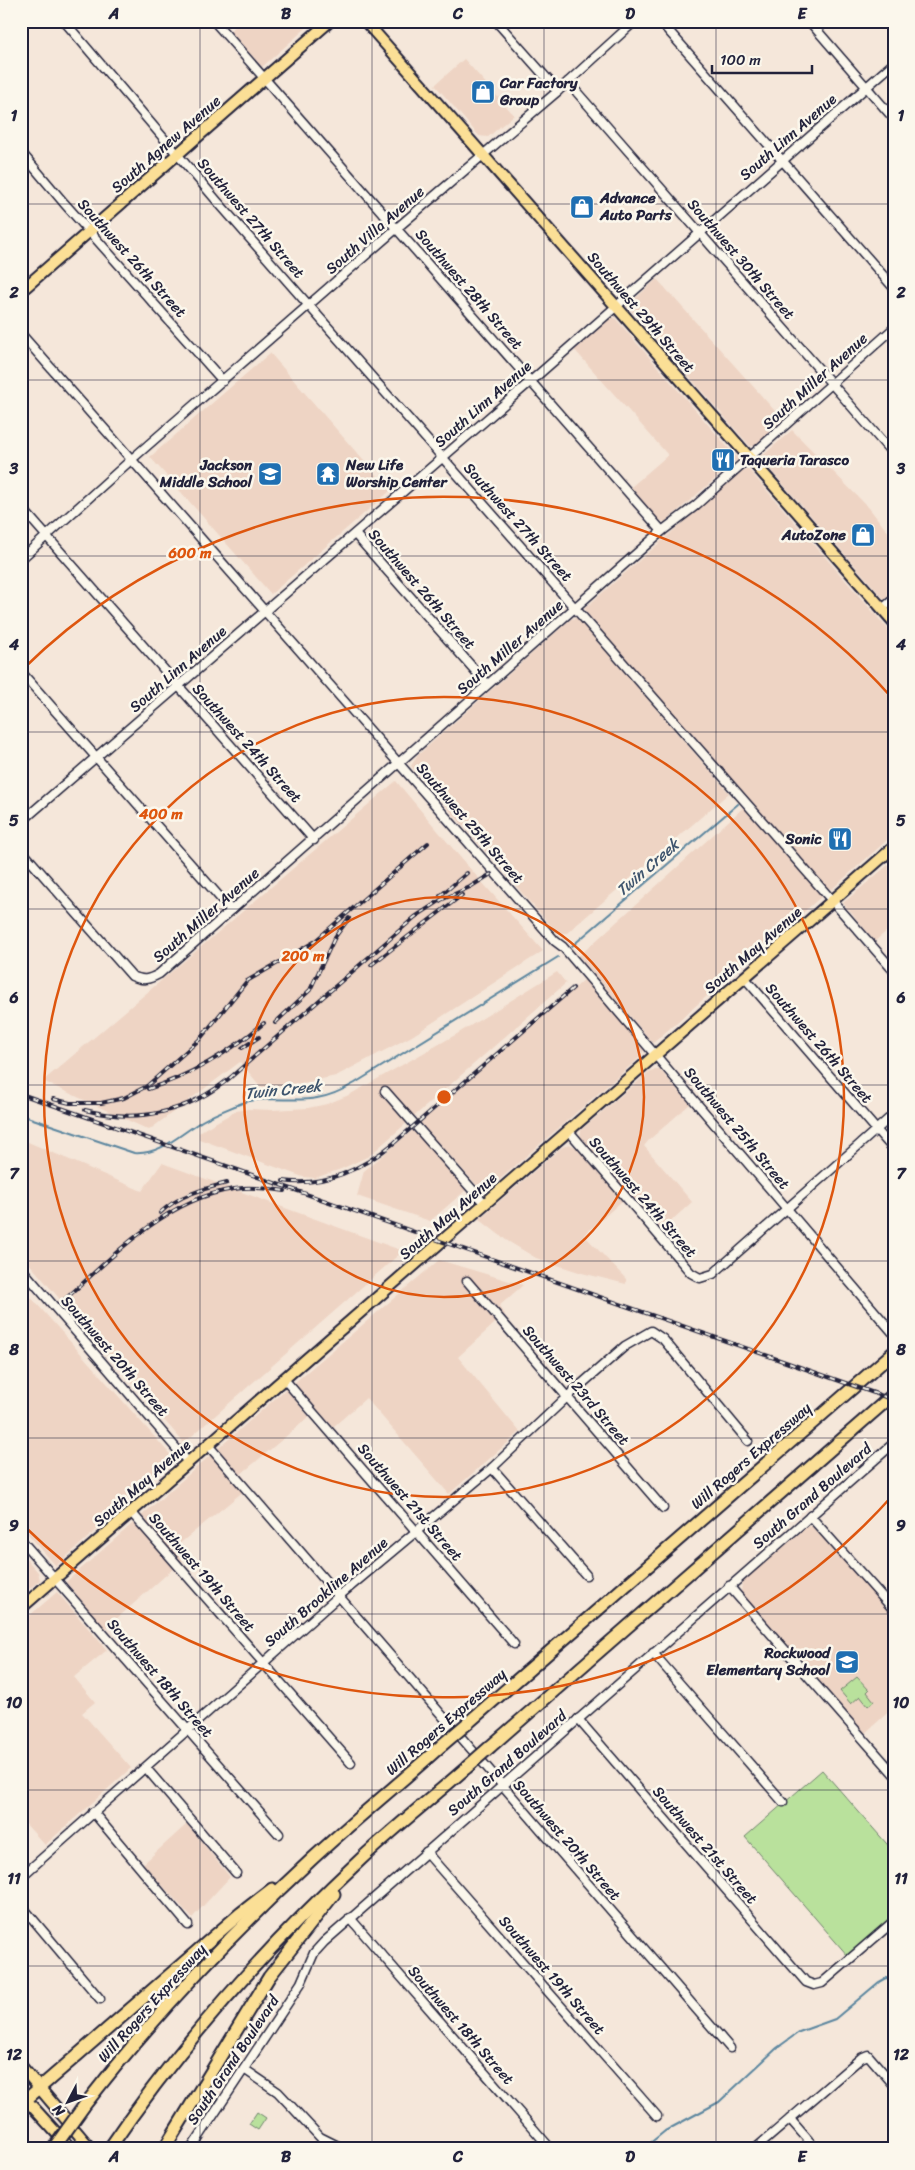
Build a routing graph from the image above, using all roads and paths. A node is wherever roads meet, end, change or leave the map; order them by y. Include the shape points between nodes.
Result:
1 (64, 21) edge
2 (214, 21) edge
3 (330, 21) edge
4 (365, 21) edge
5 (496, 21) edge
6 (660, 21) edge
7 (809, 21) edge
8 (630, 23) edge
9 (894, 63) edge
10 (264, 79) junction
11 (568, 82) junction
12 (866, 87) junction
13 (558, 91) junction
14 (894, 118) edge
15 (21, 152) edge
16 (177, 155) junction
17 (483, 155) junction
18 (782, 160) junction
19 (398, 228) junction
20 (89, 231) junction
21 (699, 232) junction
22 (894, 288) edge
23 (21, 290) edge
24 (310, 306) junction
25 (616, 306) junction
26 (894, 328) edge
27 (21, 334) edge
28 (223, 381) junction
29 (530, 382) junction
30 (832, 384) junction
31 (894, 455) edge
32 (442, 458) junction
33 (749, 458) junction
34 (132, 460) junction
35 (21, 507) edge
36 (662, 531) junction
37 (355, 534) junction
38 (48, 536) junction
39 (21, 559) edge
40 (894, 599) edge
41 (575, 607) junction
42 (882, 609) junction
43 (266, 611) junction
44 (894, 622) edge
45 (21, 672) edge
46 (487, 684) junction
47 (178, 686) junction
48 (95, 758) junction
49 (400, 764) junction
50 (21, 822) edge
51 (314, 840) junction
52 (894, 847) edge
53 (21, 850) edge
54 (833, 900) junction
55 (231, 910) junction
56 (894, 972) edge
57 (744, 977) junction
58 (655, 1054) junction
59 (385, 1090) dead end
60 (894, 1114) edge
61 (568, 1130) junction
62 (876, 1130) junction
63 (894, 1150) edge
64 (485, 1204) junction
65 (786, 1208) junction
66 (21, 1268) edge
67 (467, 1281) dead end
68 (892, 1332) edge
69 (894, 1352) edge
70 (284, 1379) junction
71 (894, 1394) edge
72 (568, 1396) junction
73 (748, 1441) dead end
74 (208, 1445) junction
75 (893, 1446) edge
76 (188, 1462) junction
77 (492, 1468) junction
78 (662, 1508) dead end
79 (131, 1512) junction
80 (810, 1516) junction
81 (417, 1532) junction
82 (21, 1540) edge
83 (586, 1576) dead end
84 (55, 1579) junction
85 (729, 1586) junction
86 (340, 1596) junction
87 (21, 1608) edge
88 (894, 1610) edge
89 (514, 1644) dead end
90 (653, 1653) junction
91 (264, 1663) junction
92 (578, 1719) junction
93 (188, 1731) junction
94 (352, 1763) dead end
95 (146, 1768) junction
96 (894, 1774) edge
97 (502, 1786) junction
98 (783, 1802) dead end
99 (94, 1812) junction
100 (279, 1834) dead end
101 (426, 1852) junction
102 (361, 1859) junction
103 (311, 1860) junction
104 (236, 1872) dead end
105 (21, 1877) edge
106 (21, 1905) edge
107 (350, 1918) junction
108 (188, 1925) dead end
109 (892, 1925) edge
110 (100, 1999) dead end
111 (730, 2048) dead end
112 (21, 2066) edge
113 (244, 2069) junction
114 (894, 2085) edge
115 (39, 2087) junction
116 (23, 2099) edge
117 (657, 2116) dead end
118 (790, 2118) junction
119 (111, 2146) edge
120 (53, 2149) edge
121 (71, 2149) edge
122 (91, 2149) edge
123 (164, 2149) edge
124 (191, 2149) edge
125 (344, 2149) edge
126 (551, 2149) edge
127 (755, 2149) edge
128 (816, 2149) edge

1 - 16 street, Southwest 27th Street
2 - 10 street, Southwest 28th Street
3 - 10 main road, South Agnew Avenue
4 - 17 main road, Southwest 29th Street
5 - 13 street
6 - 18 street
7 - 12 street
8 - 11 street, South Villa Avenue
9 - 12 street, South Linn Avenue
10 - 16 main road, South Agnew Avenue
10 - 19 street, Southwest 28th Street
11 - 13 street, South Villa Avenue
11 - 21 street, Southwest 30th Street
12 - 14 street
12 - 18 street, South Linn Avenue
13 - 17 street, South Villa Avenue
15 - 20 street, Southwest 26th Street
16 - 20 main road, South Agnew Avenue
16 - 24 street, Southwest 27th Street
17 - 19 street, South Villa Avenue
17 - 25 main road, Southwest 29th Street
18 - 21 street, South Linn Avenue
18 - 22 street
19 - 24 street, South Villa Avenue
19 - 29 street, Southwest 28th Street
20 - 23 main road, South Agnew Avenue
20 - 28 street, Southwest 26th Street
21 - 25 street, South Linn Avenue
21 - 30 street, Southwest 30th Street
24 - 28 street, South Villa Avenue
24 - 32 street, Southwest 27th Street
25 - 29 street, South Linn Avenue
25 - 33 main road, Southwest 29th Street
26 - 30 street, South Miller Avenue
27 - 34 street, Southwest 25th Street
28 - 34 street, South Villa Avenue
29 - 32 street, South Linn Avenue
29 - 36 street, Southwest 28th Street
30 - 31 street, Southwest 30th Street
30 - 33 street, South Miller Avenue
32 - 37 street, South Linn Avenue
32 - 41 street, Southwest 27th Street
33 - 36 street, South Miller Avenue
33 - 42 main road, Southwest 29th Street
34 - 38 street, South Villa Avenue
34 - 43 street, Southwest 25th Street
35 - 38 street, Southwest 24th Street
36 - 41 street, South Miller Avenue
37 - 43 street, South Linn Avenue
37 - 46 street, Southwest 26th Street
38 - 39 street, South Villa Avenue
38 - 47 street, Southwest 24th Street
40 - 42 street
41 - 46 street, South Miller Avenue
41 - 54 street, Southwest 27th Street
42 - 44 main road, Southwest 29th Street
43 - 47 street, South Linn Avenue
43 - 49 street, Southwest 25th Street
45 - 48 street
46 - 49 street, South Miller Avenue
47 - 48 street, South Linn Avenue
47 - 51 street, Southwest 24th Street
48 - 50 street, South Linn Avenue
48 - 55 street
49 - 51 street, South Miller Avenue
49 - 58 street, Southwest 25th Street
51 - 55 street, South Miller Avenue
52 - 54 main road, South May Avenue
53 - 55 street, South Miller Avenue via 132,976 141,980 159,974
54 - 56 street, Southwest 27th Street
54 - 57 main road, South May Avenue
57 - 58 main road, South May Avenue
57 - 62 street, Southwest 26th Street
58 - 61 main road, South May Avenue
58 - 65 street, Southwest 25th Street
59 - 64 street
60 - 62 street
61 - 64 main road, South May Avenue
61 - 65 street, Southwest 24th Street via 691,1273 700,1278 713,1274
62 - 63 street, Southwest 26th Street
62 - 65 street
64 - 70 main road, South May Avenue
65 - 68 street, Southwest 25th Street
66 - 76 street, Southwest 20th Street
67 - 72 street, Southwest 23rd Street
69 - 103 highway, Will Rogers Expressway, bridge
70 - 74 main road, South May Avenue
70 - 81 street, Southwest 21st Street
71 - 102 highway, bridge
72 - 73 street, South Brookline Avenue via 625,1346 651,1331 663,1339
72 - 77 street, South Brookline Avenue
72 - 78 street, Southwest 23rd Street
74 - 76 main road, South May Avenue
74 - 86 street, Southwest 20th Street
75 - 80 street, South Grand Boulevard
76 - 79 main road, South May Avenue
77 - 81 street, South Brookline Avenue
77 - 83 street
79 - 84 main road, South May Avenue
79 - 91 street, Southwest 19th Street
80 - 85 street, South Grand Boulevard
80 - 88 street
81 - 86 street, South Brookline Avenue
81 - 89 street, Southwest 21st Street
82 - 84 street, Southwest 18th Street
84 - 87 main road, South May Avenue
84 - 93 street, Southwest 18th Street
85 - 90 street, South Grand Boulevard
85 - 96 street
86 - 91 street, South Brookline Avenue
86 - 97 street, Southwest 20th Street
90 - 92 street, South Grand Boulevard
90 - 98 street
91 - 93 street, South Brookline Avenue
91 - 94 street, Southwest 19th Street
92 - 97 street, South Grand Boulevard
92 - 109 street, Southwest 21st Street via 806,1982 822,1983
93 - 95 street, South Brookline Avenue
93 - 100 street, Southwest 18th Street
95 - 99 street, South Brookline Avenue
95 - 104 street
97 - 101 street, South Grand Boulevard
97 - 111 street, Southwest 20th Street
99 - 105 street, South Brookline Avenue
99 - 108 street
101 - 107 street, South Grand Boulevard
101 - 117 street, Southwest 19th Street
102 - 119 highway via 238,1985 167,2070
102 - 123 highway via 282,1958
103 - 115 highway via 241,1913
103 - 120 highway, Will Rogers Expressway, bridge via 189,1982 84,2106
106 - 110 street
107 - 113 street, South Grand Boulevard via 314,1954 301,1983
107 - 126 street, Southwest 18th Street
112 - 115 main road
113 - 124 street, South Grand Boulevard
113 - 125 street via 278,2092 320,2137
114 - 118 street via 868,2055 855,2062
115 - 116 highway
115 - 122 main road
116 - 121 main road
118 - 127 street
118 - 128 street

